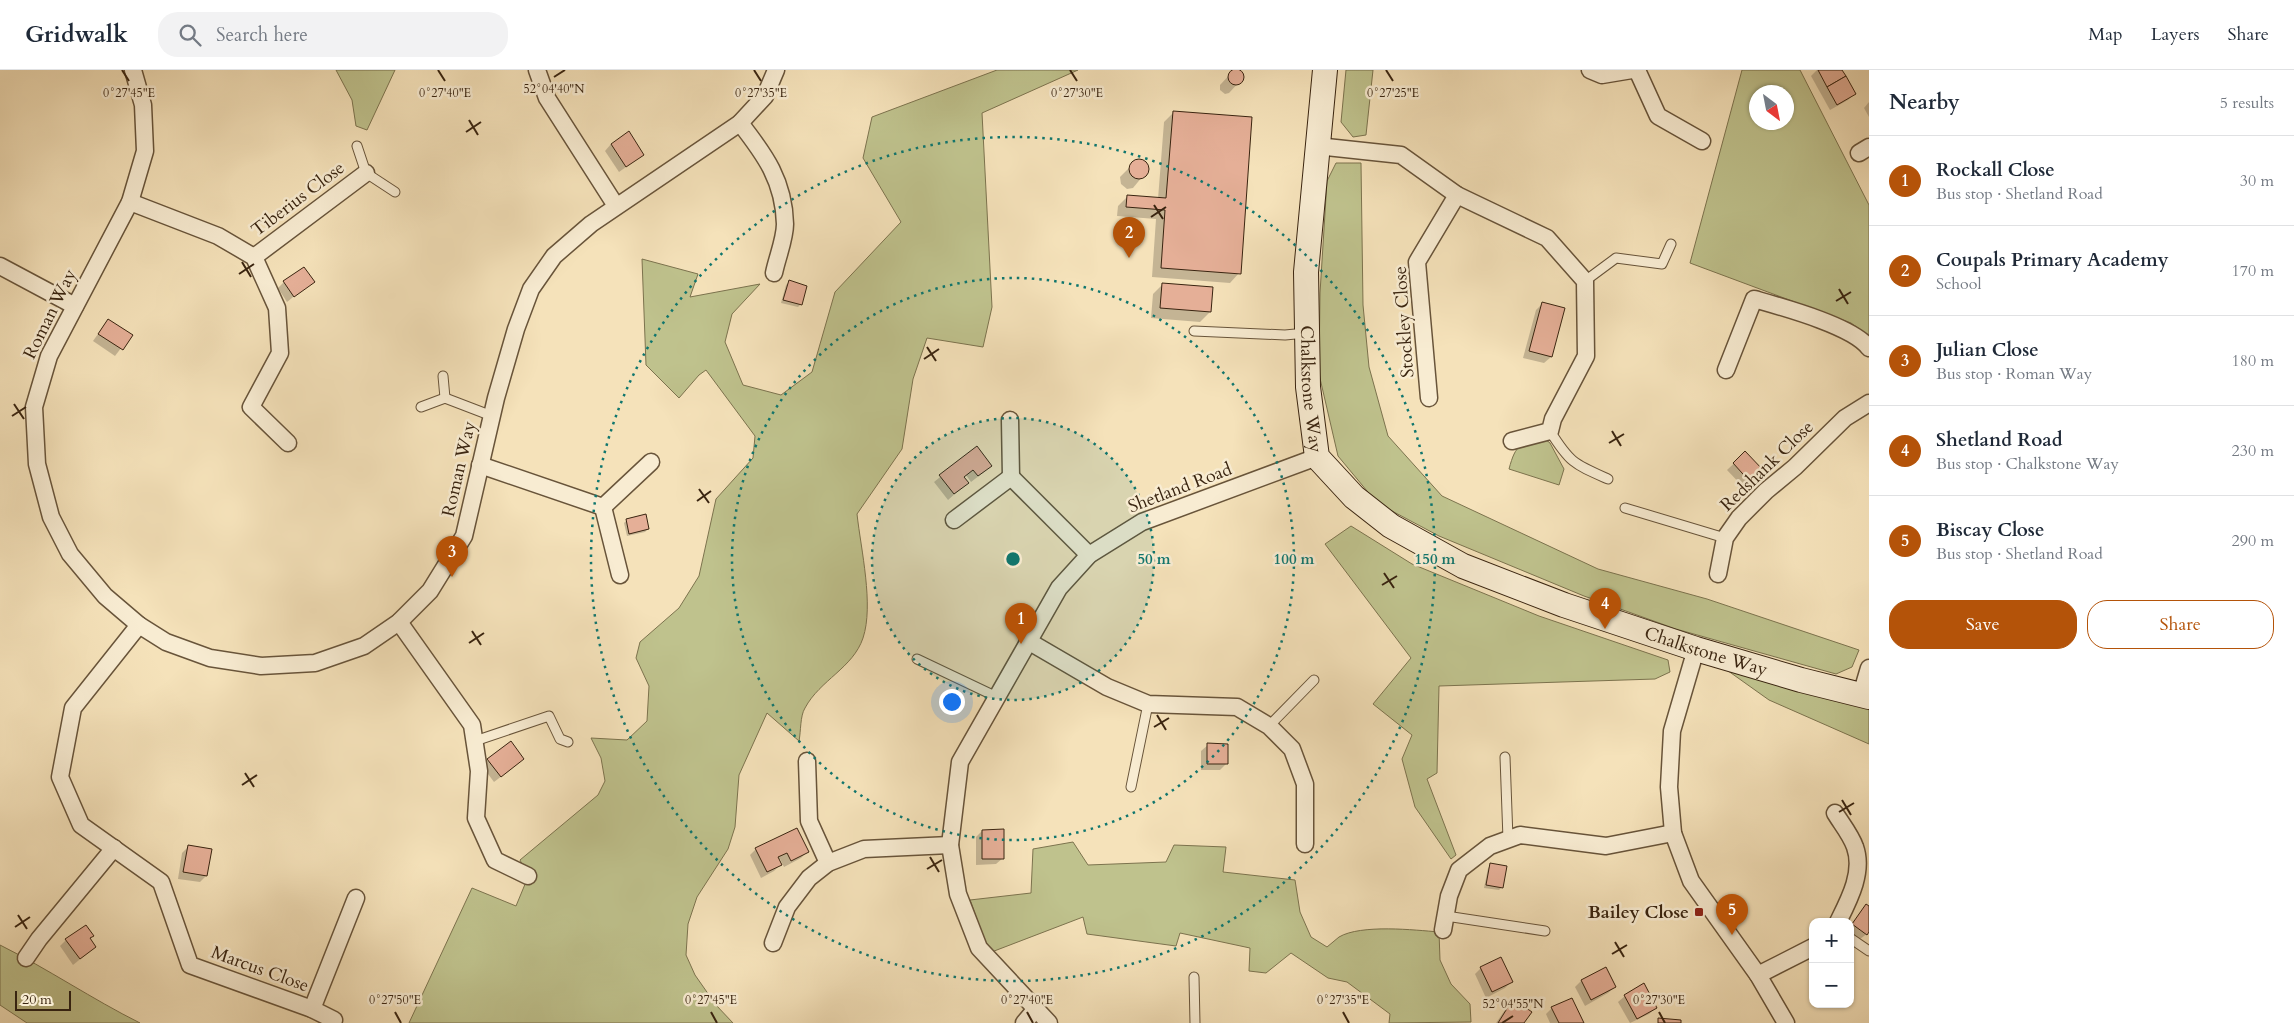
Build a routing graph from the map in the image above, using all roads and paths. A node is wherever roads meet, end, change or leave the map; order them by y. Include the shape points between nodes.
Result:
1 (133, 70) edge
2 (537, 70) edge
3 (776, 70) edge
4 (1325, 70) edge
5 (1590, 70) edge
6 (1632, 70) edge
7 (1637, 70) edge
8 (740, 123) junction
9 (1702, 141) dead end
10 (357, 146) dead end
11 (1317, 146) junction
12 (366, 173) junction
13 (395, 192) dead end
14 (1457, 195) junction
15 (130, 202) junction
16 (616, 206) junction
17 (1671, 244) dead end
18 (254, 257) junction
19 (0, 266) edge
20 (774, 273) dead end
21 (1585, 280) junction
22 (75, 306) junction
23 (1194, 331) dead end
24 (1306, 333) junction
25 (1869, 348) edge
26 (1726, 370) dead end
27 (443, 376) dead end
28 (446, 398) junction
29 (1430, 398) dead end
30 (1869, 403) edge
31 (421, 407) dead end
32 (492, 416) junction
33 (1010, 420) dead end
34 (1550, 431) junction
35 (1512, 441) dead end
36 (288, 443) dead end
37 (1317, 458) junction
38 (651, 462) dead end
39 (480, 465) junction
40 (1011, 477) junction
41 (1608, 479) dead end
42 (603, 507) junction
43 (1625, 508) dead end
44 (954, 520) dead end
45 (1725, 538) junction
46 (1089, 555) junction
47 (1718, 574) dead end
48 (620, 575) dead end
49 (399, 622) junction
50 (139, 626) junction
51 (1028, 641) junction
52 (1696, 649) junction
53 (917, 659) dead end
54 (1869, 668) edge
55 (1314, 680) dead end
56 (1865, 696) edge
57 (997, 697) junction
58 (1148, 704) junction
59 (1269, 726) junction
60 (475, 741) junction
61 (568, 742) dead end
62 (1505, 757) dead end
63 (807, 761) dead end
64 (1131, 787) dead end
65 (1835, 812) dead end
66 (1673, 833) junction
67 (1508, 839) junction
68 (1305, 844) dead end
69 (950, 845) junction
70 (1862, 846) edge
71 (114, 848) junction
72 (828, 863) junction
73 (528, 876) dead end
74 (356, 898) dead end
75 (1840, 918) edge
76 (1444, 923) joint
77 (1545, 931) dead end
78 (1854, 941) edge
79 (772, 943) dead end
80 (1809, 949) edge
81 (1869, 951) edge
82 (26, 958) dead end
83 (1758, 975) junction
84 (1194, 977) dead end
85 (312, 1009) junction
86 (1035, 1010) junction
87 (334, 1020) dead end
88 (1024, 1023) edge
89 (1049, 1023) edge
90 (1196, 1023) edge
91 (1786, 1023) edge

1 - 15 street, Roman Way via 143,105 145,151
2 - 16 street via 547,98
3 - 8 street, Roman Way via 765,96
4 - 11 street, Chalkstone Way
5 - 6 street via 1602,75
7 - 9 street via 1658,116
8 - 16 street, Roman Way
8 - 20 street via 765,154 779,184 785,225
10 - 12 lane
11 - 14 street via 1402,155
11 - 24 street, Chalkstone Way via 1306,272
12 - 13 lane
12 - 18 street, Tiberius Close
14 - 21 street via 1547,238
14 - 29 street, Stockley Close via 1417,262
15 - 18 street, Tiberius Close via 218,236
15 - 22 street, Roman Way
16 - 32 street, Roman Way via 554,256 531,289 516,329
17 - 21 lane via 1662,264 1616,258
18 - 36 street, Tiberius Close via 277,308 280,353 251,407
19 - 22 street
21 - 34 street via 1586,356
22 - 50 street, Roman Way via 49,356 34,407 37,464 51,517 70,554 105,596
23 - 24 lane
24 - 37 street, Chalkstone Way via 1308,387
25 - 26 street via 1863,340 1829,324 1754,299
27 - 28 lane
28 - 31 lane
28 - 32 lane
30 - 45 street, Redshank Close via 1845,418 1766,491 1739,518
32 - 39 street, Roman Way
33 - 40 street
34 - 35 street
34 - 41 lane via 1577,466
37 - 46 street, Shetland Road via 1142,522
37 - 52 street, Chalkstone Way via 1354,497 1391,526 1463,566 1564,605
38 - 42 street
39 - 42 street
39 - 49 street, Roman Way via 464,536 430,591
40 - 44 street
40 - 46 street
42 - 48 street
43 - 45 lane
45 - 47 street, Redshank Close
46 - 51 street, Shetland Road via 1059,588
49 - 50 street, Roman Way via 364,646 315,663 261,666 210,658 166,642
49 - 60 street via 472,725
50 - 71 street, Marcus Close via 73,708 60,777 82,825
51 - 57 street, Shetland Road
51 - 58 street via 1107,687
52 - 56 street, Chalkstone Way
52 - 66 street via 1672,731 1670,786
53 - 57 lane
54 - 56 street
55 - 59 lane
57 - 69 street, Shetland Road via 960,762
58 - 59 street via 1237,707
58 - 64 lane
59 - 68 street via 1292,749 1305,784
60 - 61 lane via 549,716 560,739
60 - 73 street via 479,771 476,818 495,860
62 - 67 lane
63 - 72 street via 809,821
65 - 70 street
66 - 67 street via 1606,846 1520,834
66 - 83 street via 1691,882
67 - 76 street via 1490,846 1459,870 1449,896
69 - 72 street via 864,849
69 - 86 street, Shetland Road via 958,894 979,948
70 - 75 street via 1853,891
71 - 82 street
71 - 85 street, Marcus Close via 160,882 190,965
72 - 79 street via 809,878 787,907
74 - 85 street, Marcus Close
76 - 77 lane
78 - 81 lane
80 - 83 street
83 - 91 street
84 - 90 lane
85 - 87 street, Marcus Close
86 - 88 street
86 - 89 street, Shetland Road

